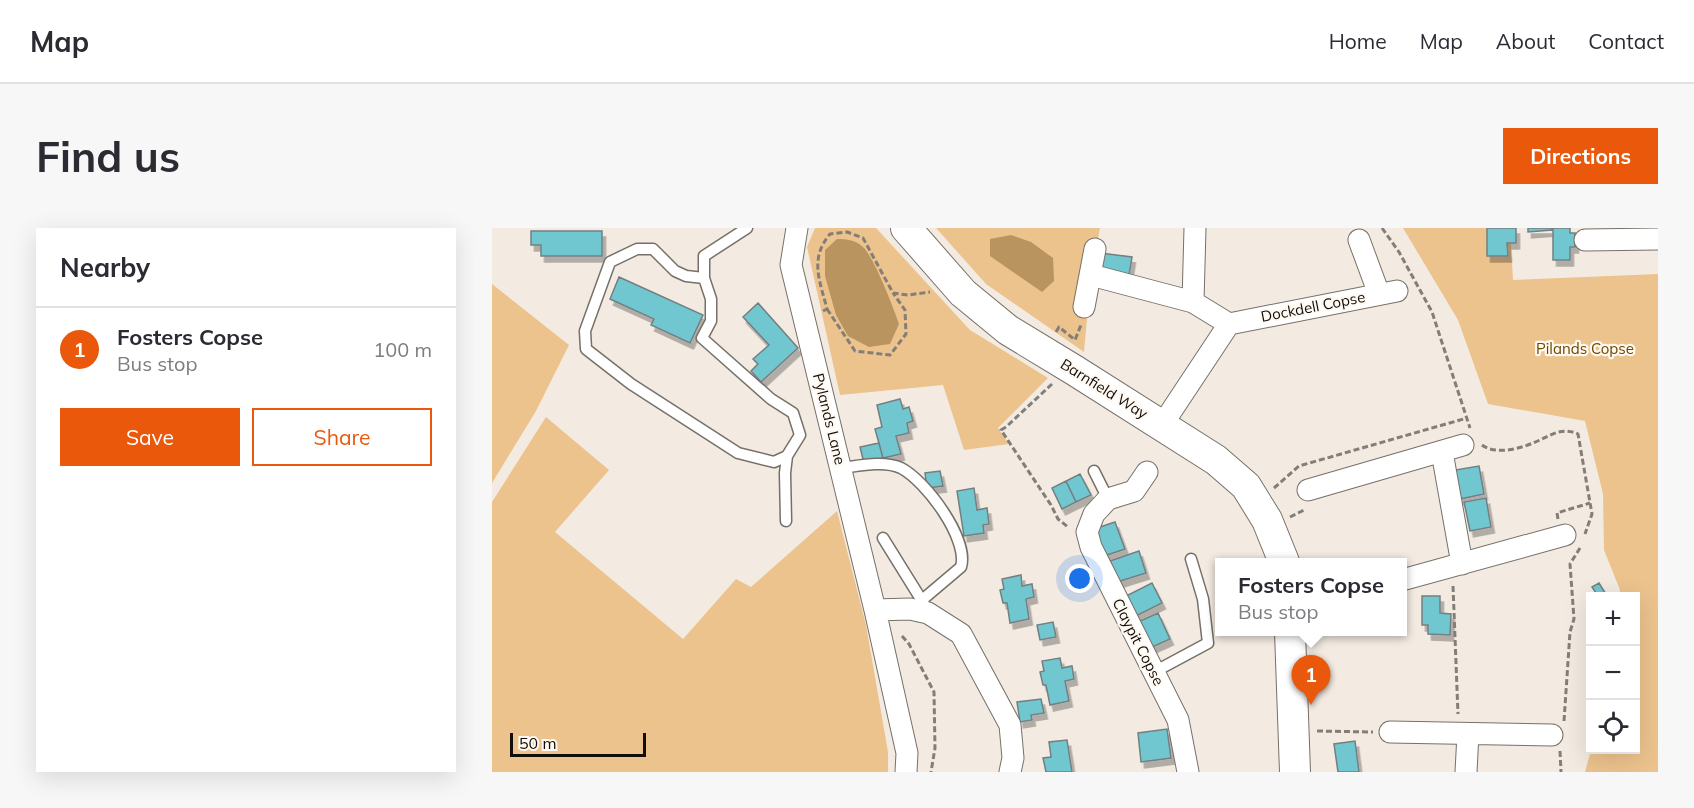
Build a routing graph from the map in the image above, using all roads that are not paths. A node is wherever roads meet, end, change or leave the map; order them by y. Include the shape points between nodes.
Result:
1 (747, 228) edge
2 (797, 228) edge
3 (906, 228) edge
4 (1195, 228) edge
5 (1658, 239) edge
6 (1359, 240) dead end
7 (1585, 240) dead end
8 (1095, 249) dead end
9 (1091, 275) junction
10 (704, 278) junction
11 (1193, 302) junction
12 (1084, 307) road end
13 (1229, 324) junction
14 (1167, 429) junction
15 (1471, 439) road end
16 (1442, 452) junction
17 (787, 456) junction
18 (841, 468) junction
19 (1094, 471) dead end
20 (1147, 472) dead end
21 (1308, 490) dead end
22 (1108, 499) junction
23 (786, 521) dead end
24 (884, 538) dead end
25 (1577, 539) road end
26 (1282, 558) edge
27 (1191, 559) dead end
28 (1457, 565) junction
29 (1407, 579) edge
30 (925, 606) junction
31 (875, 610) junction
32 (1290, 636) edge
33 (1154, 672) junction
34 (890, 677) junction
35 (1390, 732) road end
36 (1466, 734) junction
37 (1558, 734) road end
38 (898, 772) edge
39 (906, 772) edge
40 (1010, 772) edge
41 (1188, 772) edge
42 (1295, 772) edge
43 (1466, 772) edge

1 - 10 lane via 704,256
2 - 18 street, Pylands Lane via 791,265
3 - 14 street, Barnfield Way via 963,293 1008,330
4 - 11 street
5 - 7 street
6 - 13 street, Dockdell Copse via 1388,292
8 - 9 street
9 - 11 street
9 - 12 street
10 - 17 lane via 711,299 711,321 702,339 771,399 793,413 800,435
10 - 17 lane via 675,271 653,249 637,249 610,262 585,331 586,349 631,384 738,453 774,462
11 - 13 street
13 - 14 street via 1168,416
14 - 26 street, Barnfield Way via 1216,460 1246,486 1267,520
15 - 16 street
16 - 21 street
16 - 28 street
17 - 23 lane
18 - 30 lane via 900,468 947,515 963,561
18 - 31 street, Pylands Lane
19 - 22 lane
20 - 22 street via 1134,491
22 - 33 street, Claypit Copse via 1094,514 1087,532
24 - 30 lane
25 - 28 street
27 - 33 lane via 1203,599 1208,643
28 - 29 street
30 - 31 street
30 - 40 street via 961,634 1010,725
31 - 34 street, Pylands Lane
32 - 42 street
33 - 41 street, Claypit Copse via 1178,720
34 - 38 street
34 - 39 street, Pylands Lane via 907,753
35 - 36 street
36 - 37 street
36 - 43 street

